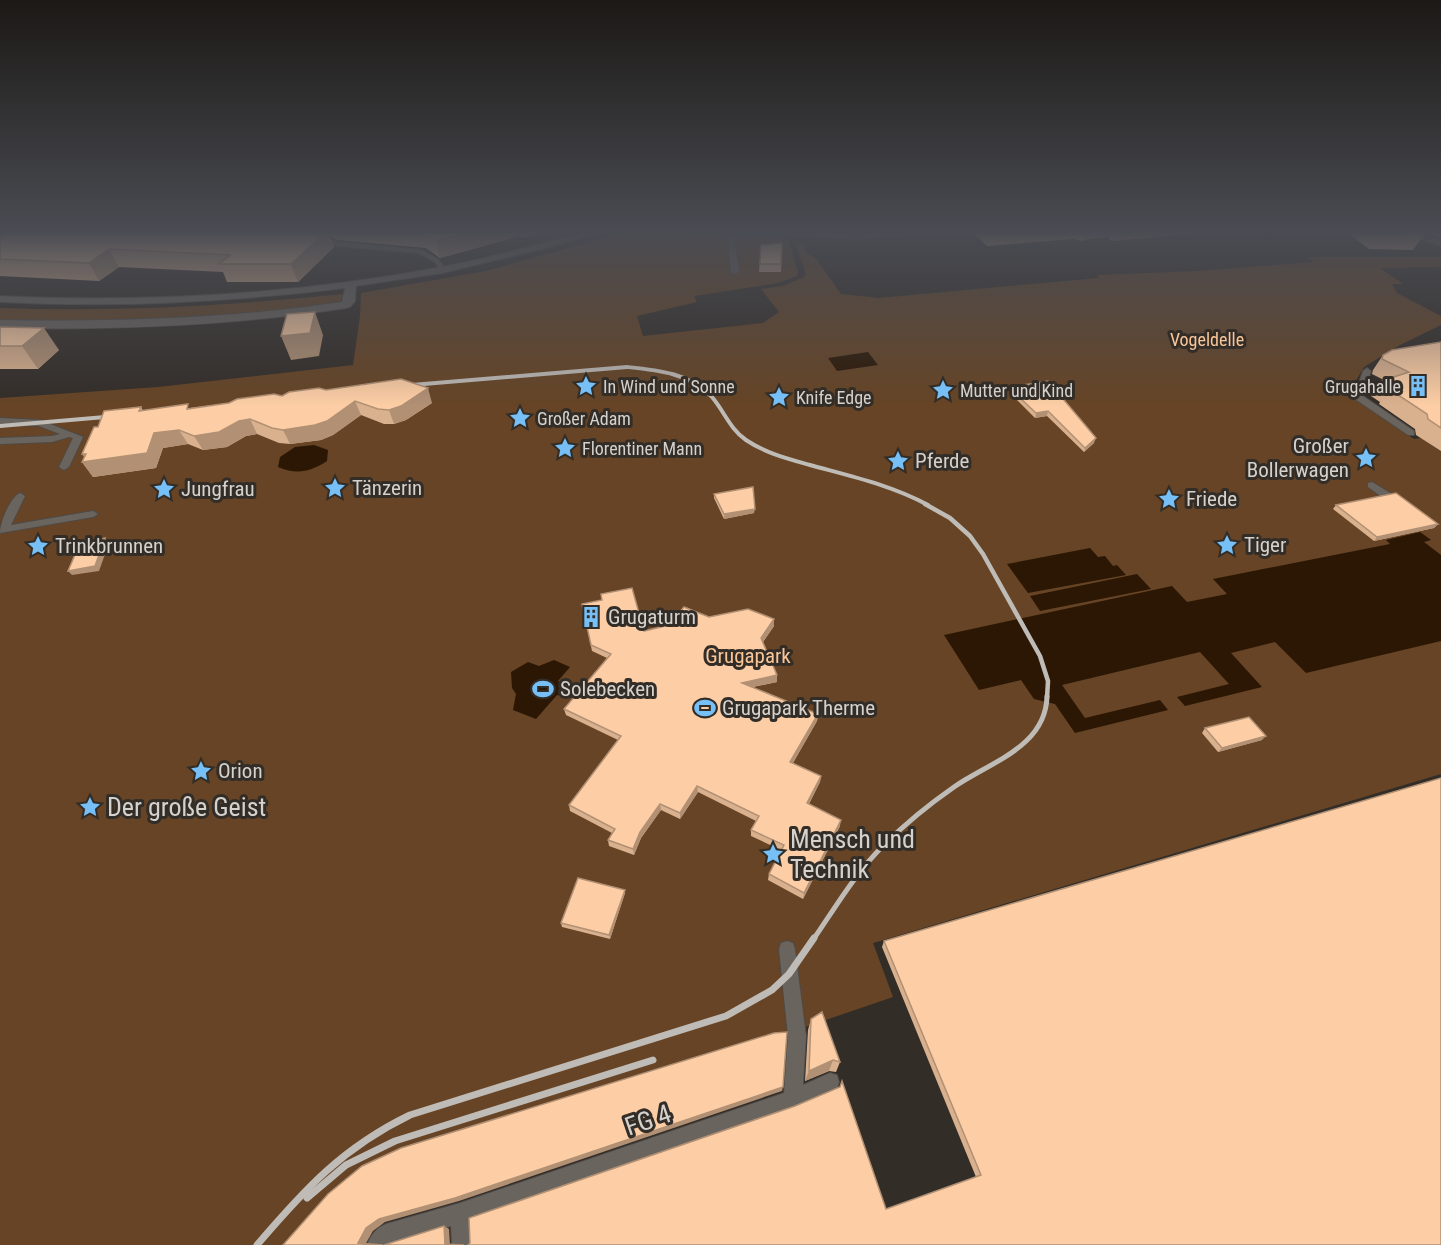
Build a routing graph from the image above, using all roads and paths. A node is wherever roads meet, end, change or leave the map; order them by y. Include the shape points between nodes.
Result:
1 (301, 290) edge
2 (350, 290) edge
3 (0, 299) edge
4 (0, 324) edge
5 (1371, 367) dead end
6 (0, 421) edge
7 (1411, 433) dead end
8 (70, 434) junction
9 (0, 441) edge
10 (64, 467) dead end
11 (1372, 485) dead end
12 (20, 495) dead end
13 (1386, 495) edge
14 (93, 514) dead end
15 (2, 530) edge
16 (787, 949) dead end
17 (830, 1082) edge
18 (793, 1099) junction
19 (460, 1213) junction
20 (377, 1245) edge
21 (462, 1245) edge

1 - 3 street via 157,300
2 - 4 street via 346,305 205,321
5 - 7 lane via 1358,397
6 - 8 lane via 40,423
8 - 9 lane via 52,439
8 - 10 lane via 78,437
11 - 13 lane
12 - 15 lane
14 - 15 lane
16 - 18 lane via 797,1036
17 - 18 lane, FG 4
18 - 19 lane, FG 4
19 - 20 lane, FG 4 via 386,1234
19 - 21 lane

